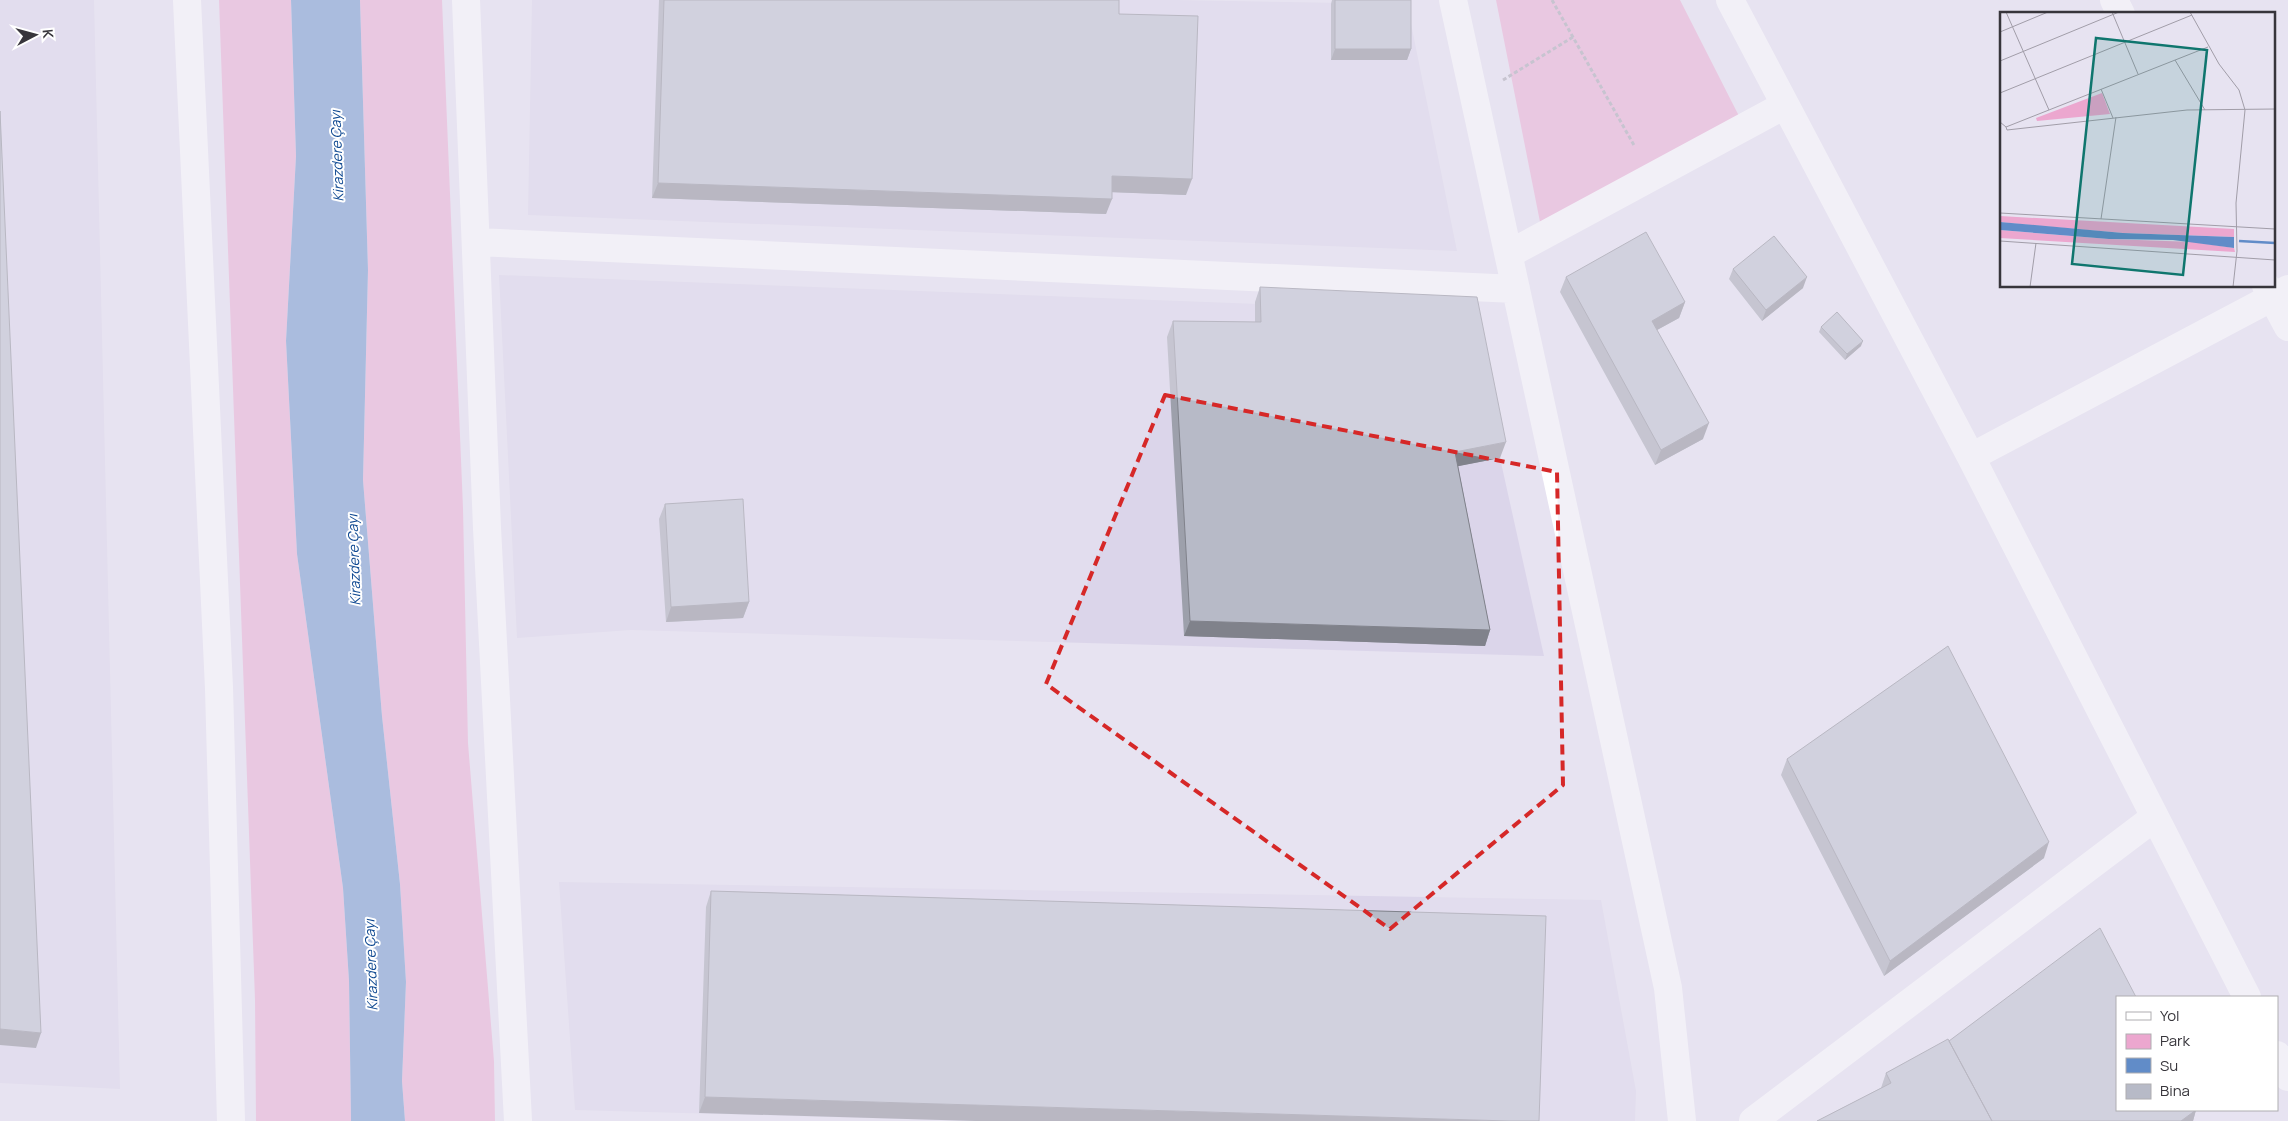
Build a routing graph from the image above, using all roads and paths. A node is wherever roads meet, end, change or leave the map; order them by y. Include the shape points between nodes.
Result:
1 (187, 0) edge
2 (466, 0) edge
3 (1453, 0) edge
4 (1552, 0) edge
5 (1730, 0) edge
6 (2114, 0) edge
7 (2120, 12) edge
8 (1573, 37) junction
9 (1475, 98) junction
10 (1785, 105) junction
11 (1652, 177) junction
12 (477, 242) junction
13 (1509, 254) junction
14 (1516, 289) junction
15 (2275, 291) edge
16 (2288, 327) edge
17 (1971, 457) junction
18 (2155, 817) junction
19 (2246, 996) edge
20 (2278, 1057) edge
21 (2288, 1077) edge
22 (231, 1121) edge
23 (518, 1121) edge
24 (1682, 1121) edge
25 (1753, 1121) edge

1 - 22 street via 220,688
2 - 12 street
3 - 9 street
4 - 8 path
5 - 10 street
6 - 7 street
8 - 9 path
8 - 11 path
9 - 13 street
10 - 11 street
10 - 17 street
11 - 13 street
12 - 14 street
12 - 23 street
13 - 14 street
14 - 24 street via 1668,988
15 - 16 street
15 - 17 street
17 - 18 street
18 - 19 street
18 - 25 street
20 - 21 street

